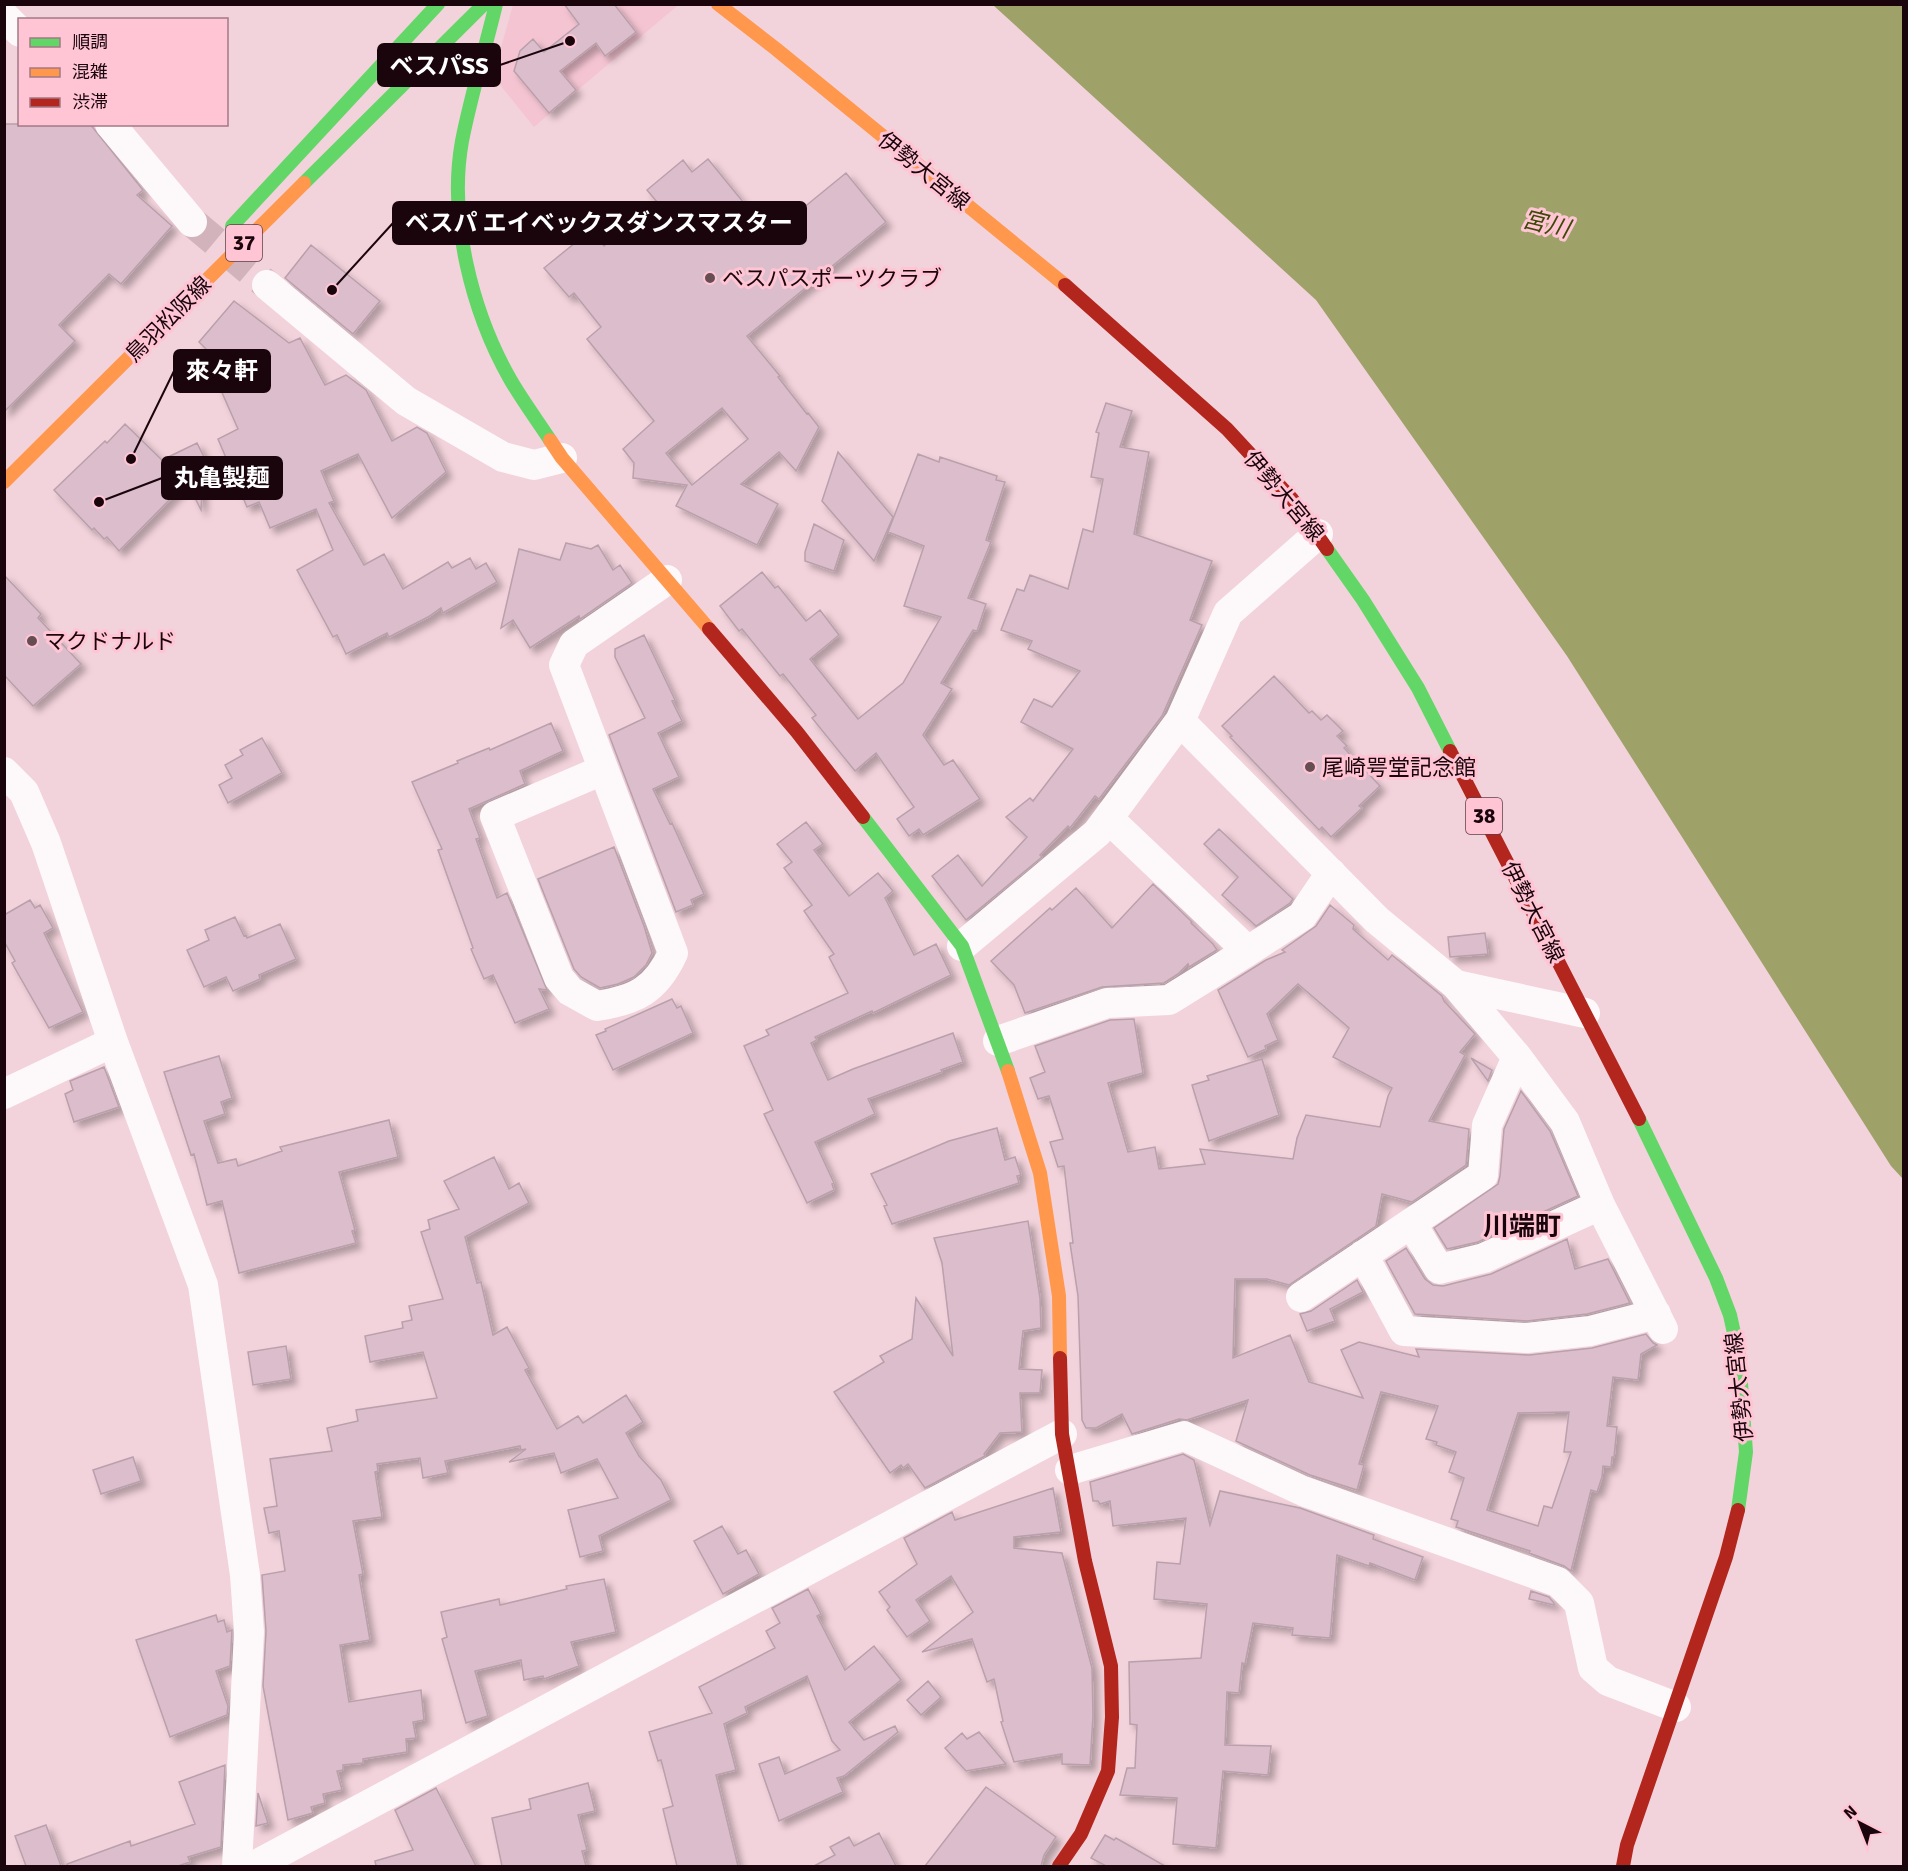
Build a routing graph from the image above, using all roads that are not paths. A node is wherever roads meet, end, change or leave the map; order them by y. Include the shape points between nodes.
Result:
1 (17, 4) edge
2 (438, 4) edge
3 (484, 4) edge
4 (496, 4) edge
5 (718, 4) edge
6 (4, 15) edge
7 (18, 30) edge
8 (112, 126) edge
9 (192, 222) tunnel mouth
10 (220, 239) dead end
11 (267, 285) tunnel mouth
12 (118, 348) dead end
13 (562, 458) junction
14 (4, 481) edge
15 (1318, 534) junction
16 (667, 580) junction
17 (1180, 722) junction
18 (603, 770) junction
19 (4, 772) edge
20 (1108, 818) junction
21 (1330, 873) junction
22 (962, 946) junction
23 (1248, 951) junction
24 (1456, 985) junction
25 (1585, 1013) junction
26 (998, 1041) junction
27 (113, 1042) junction
28 (1517, 1057) junction
29 (4, 1094) edge
30 (1600, 1205) junction
31 (1411, 1223) junction
32 (1363, 1255) junction
33 (1300, 1297) dead end
34 (1062, 1434) junction
35 (1070, 1470) junction
36 (1676, 1707) junction
37 (237, 1866) edge
38 (254, 1866) edge
39 (1059, 1866) edge
40 (1623, 1866) edge

1 - 6 street
2 - 10 main road, 37
3 - 14 main road, 鳥羽松阪線 / 37
4 - 13 main road via 462,143 460,230 479,310 493,344 510,379
5 - 15 main road, 伊勢大宮線 / 38 via 1072,291 1162,370 1227,429
6 - 7 street
8 - 9 street
11 - 13 street via 406,401 503,457 534,465
12 - 14 main road, 鳥羽松阪線 / 37
13 - 16 main road
15 - 17 street via 1228,613
15 - 25 main road, 伊勢大宮線 / 38 via 1418,688
16 - 18 street via 574,644 564,665
16 - 22 main road via 797,732
17 - 20 street
17 - 21 street
18 - 18 street via 673,953 665,970 645,991 628,1000 597,1006 570,991 558,978 495,816
19 - 27 street via 24,792 46,843
20 - 22 street via 1097,833
20 - 23 street
21 - 23 street via 1302,916
21 - 24 street via 1377,920
22 - 26 main road
23 - 26 street via 1169,1000 1107,1003
24 - 25 street
24 - 28 street
25 - 36 main road, 伊勢大宮線 / 38 via 1716,1278 1739,1356 1746,1452 1739,1504 1726,1557
26 - 34 main road via 1040,1173 1059,1296
27 - 29 street
27 - 37 street via 203,1285 212,1342 245,1575 249,1632
28 - 30 street via 1565,1122
28 - 31 street via 1487,1125 1483,1175
30 - 31 street via 1484,1258 1439,1269
30 - 32 street via 1659,1321 1527,1338 1404,1331
31 - 32 street
32 - 33 street
34 - 35 main road
34 - 38 street
35 - 36 street via 1184,1436 1303,1491 1557,1582 1579,1603 1593,1668 1608,1681
35 - 39 main road via 1085,1562 1111,1666 1112,1717 1108,1771 1081,1834
36 - 40 main road, 伊勢大宮線 / 38

